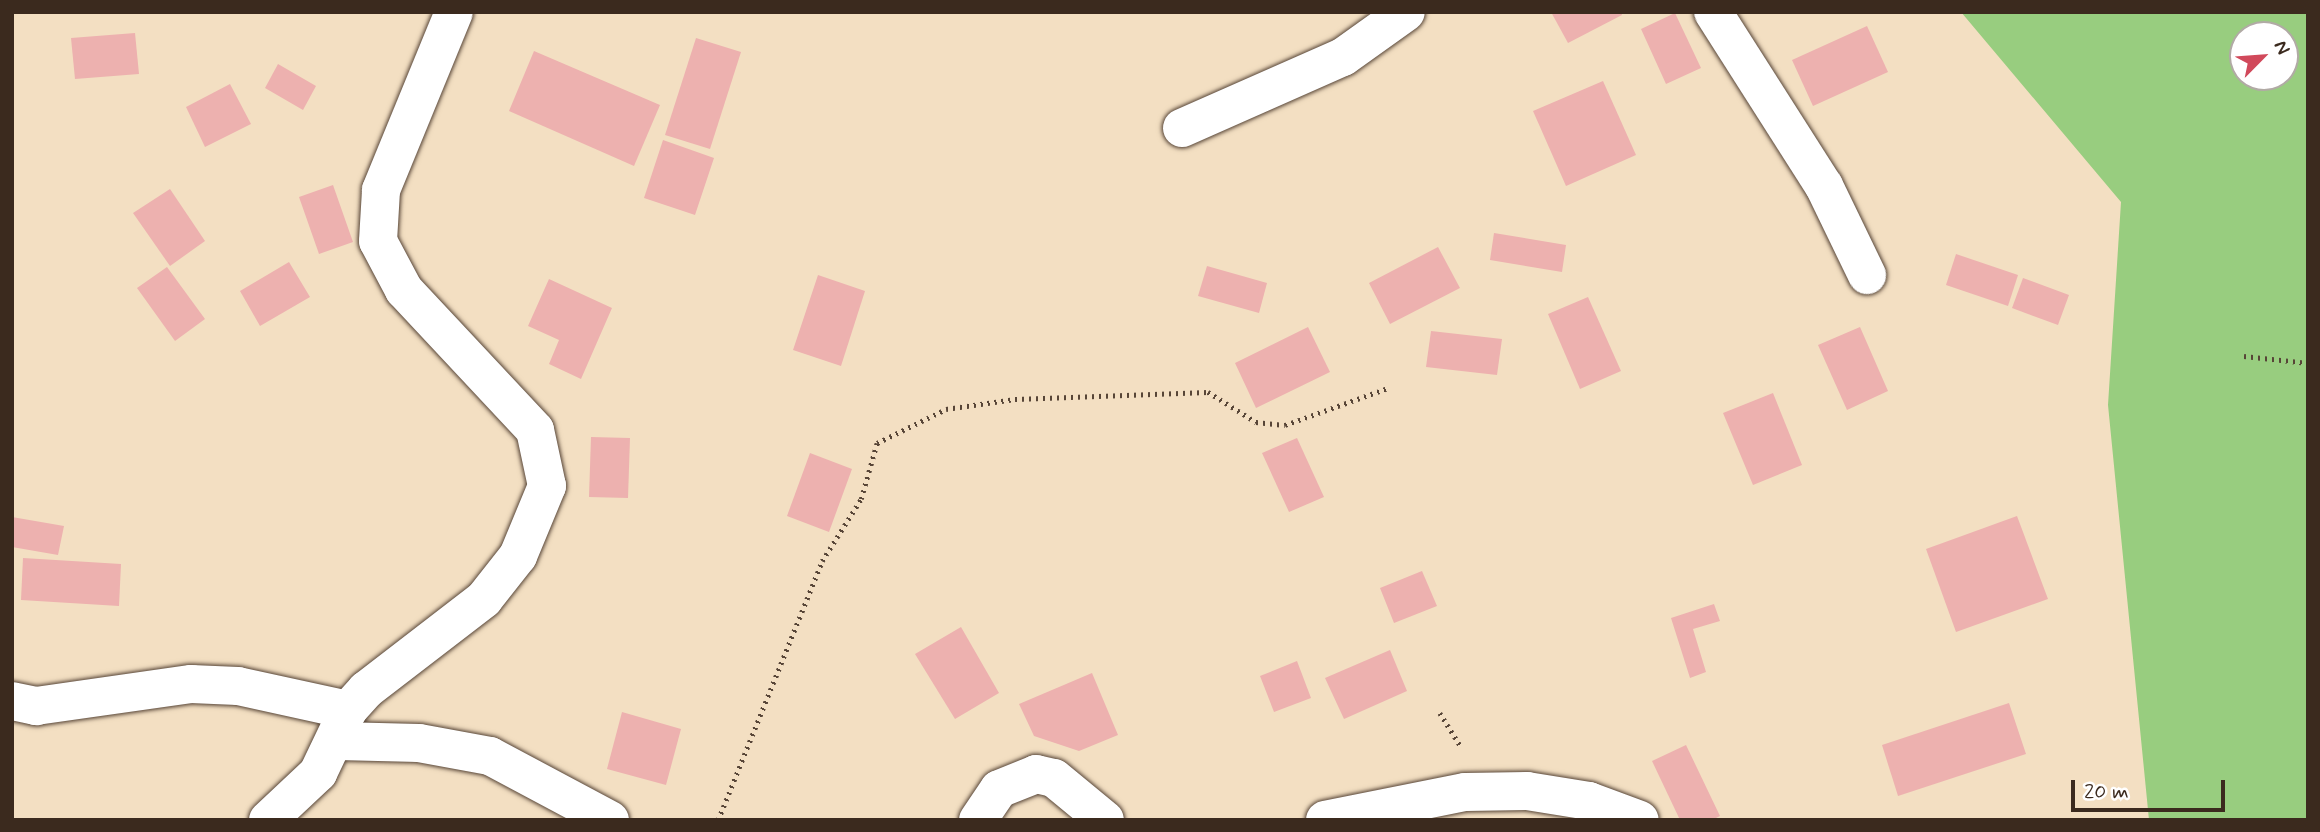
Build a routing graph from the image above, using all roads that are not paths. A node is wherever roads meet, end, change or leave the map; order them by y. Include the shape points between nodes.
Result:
1 (454, 12) edge
2 (1406, 12) edge
3 (1713, 12) edge
4 (1182, 128) dead end
5 (1867, 275) dead end
6 (12, 701) edge
7 (343, 725) junction
8 (268, 820) edge
9 (610, 820) edge
10 (978, 820) edge
11 (1105, 820) edge
12 (1325, 820) edge
13 (1640, 820) edge

1 - 7 street via 381,190 378,241 404,290 535,430 547,486 518,556 484,599
2 - 4 street via 1343,57
3 - 5 street via 1838,209
6 - 7 street via 36,706 191,684 238,686
7 - 8 street via 318,773
7 - 9 street via 489,756
10 - 11 street via 999,789 1036,774 1054,778
12 - 13 street via 1465,792 1527,791 1614,807

